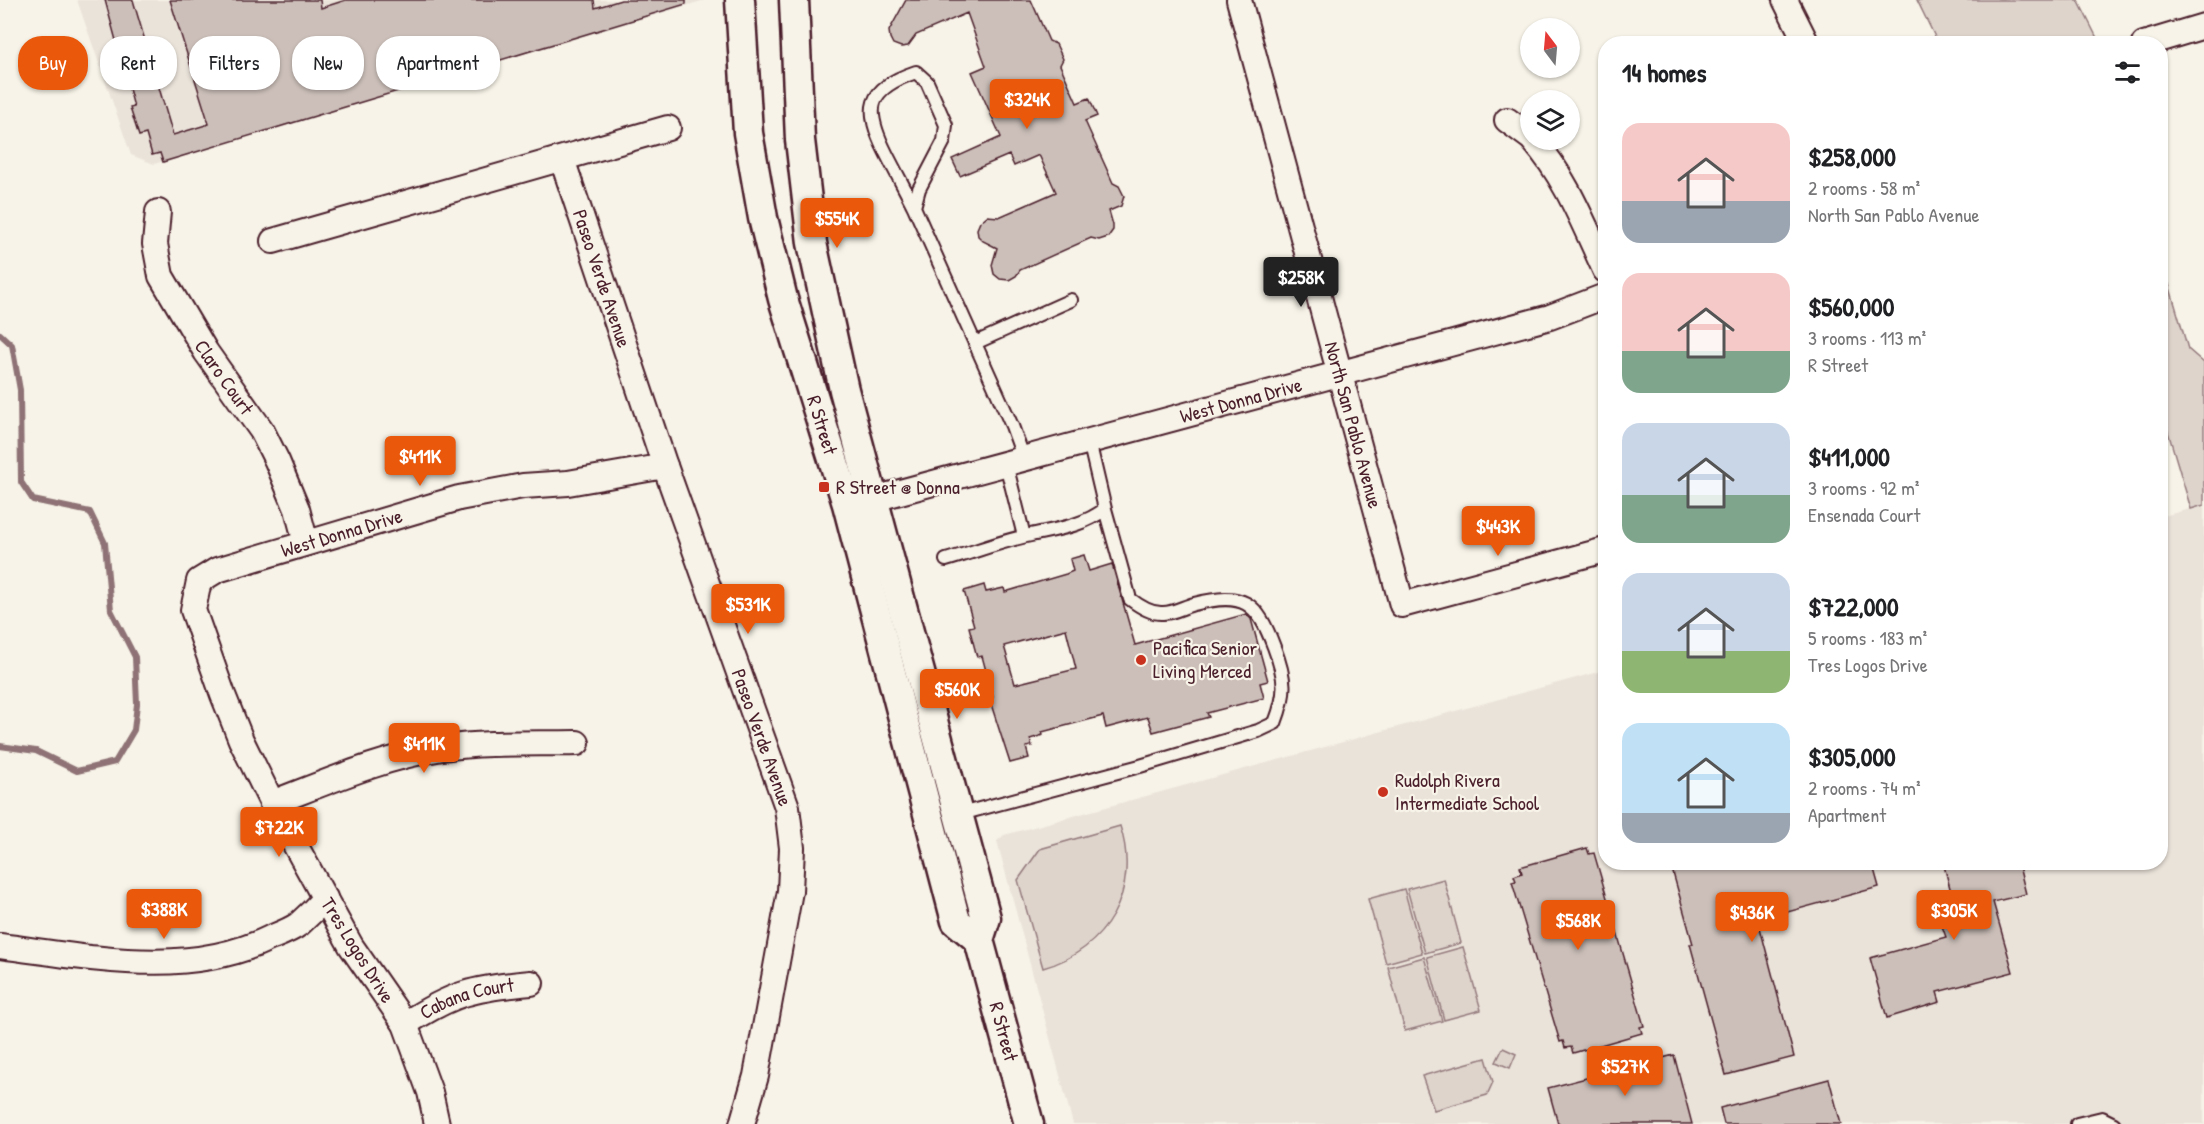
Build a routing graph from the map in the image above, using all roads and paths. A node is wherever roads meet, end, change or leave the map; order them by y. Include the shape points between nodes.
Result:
1 (740, 0) edge
2 (794, 0) edge
3 (1239, 0) edge
4 (1785, 0) edge
5 (2204, 26) edge
6 (1803, 36) edge
7 (2168, 37) edge
8 (1507, 120) dead end
9 (668, 128) dead end
10 (1520, 130) edge
11 (1542, 150) edge
12 (562, 159) junction
13 (914, 207) junction
14 (158, 212) dead end
15 (273, 241) dead end
16 (1598, 255) edge
17 (1598, 299) edge
18 (1071, 300) dead end
19 (975, 343) junction
20 (1340, 373) junction
21 (1089, 441) junction
22 (1015, 461) junction
23 (665, 466) junction
24 (874, 499) junction
25 (1105, 509) junction
26 (1024, 537) junction
27 (306, 543) junction
28 (1598, 552) edge
29 (946, 560) dead end
30 (199, 581) joint
31 (577, 744) dead end
32 (272, 803) junction
33 (957, 814) junction
34 (326, 898) junction
35 (979, 940) junction
36 (0, 946) edge
37 (531, 984) dead end
38 (405, 1024) junction
39 (436, 1124) edge
40 (742, 1124) edge
41 (1029, 1124) edge
42 (2077, 1124) edge
43 (2114, 1124) edge

1 - 35 street, R Street via 748,133 762,218 847,504 956,921
2 - 24 street, R Street via 800,140 812,243 844,390
3 - 20 street, North San Pablo Avenue
4 - 6 street
5 - 7 street
8 - 10 street
9 - 12 street
11 - 16 street via 1566,188
12 - 15 street
12 - 23 street, Paseo Verde Avenue
13 - 13 lane via 944,141 946,125 927,82 916,72 883,87 871,116
13 - 19 lane
14 - 27 street, Claro Court via 154,244 161,276 206,352 262,431 297,509
17 - 20 street, West Donna Drive via 1550,317
18 - 19 lane
19 - 22 lane via 1012,426
20 - 21 street, West Donna Drive
20 - 28 street, North San Pablo Avenue via 1402,605
21 - 22 street, West Donna Drive
21 - 25 lane
22 - 24 street, West Donna Drive
22 - 26 lane
23 - 27 street, West Donna Drive via 459,498
23 - 40 street, Paseo Verde Avenue via 787,807 792,848 789,891 756,1076
24 - 33 street, R Street
25 - 26 lane via 1093,519
25 - 33 lane via 1130,599 1142,608 1163,614 1223,599 1242,601 1255,609 1266,624 1282,668 1284,699 1275,723 1204,747
26 - 29 lane
27 - 30 street, West Donna Drive via 217,570
30 - 32 street, Tres Logos Drive via 193,610 236,729
31 - 32 street via 440,748 370,765
32 - 34 street, Tres Logos Drive
33 - 35 street, R Street via 986,918
34 - 36 street via 298,925 252,947 204,959 138,962
34 - 38 street, Tres Logos Drive via 351,946
35 - 41 street, R Street
37 - 38 street, Cabana Court via 473,990 436,1004
38 - 39 street, Tres Logos Drive via 430,1092
42 - 43 lane via 2102,1118

